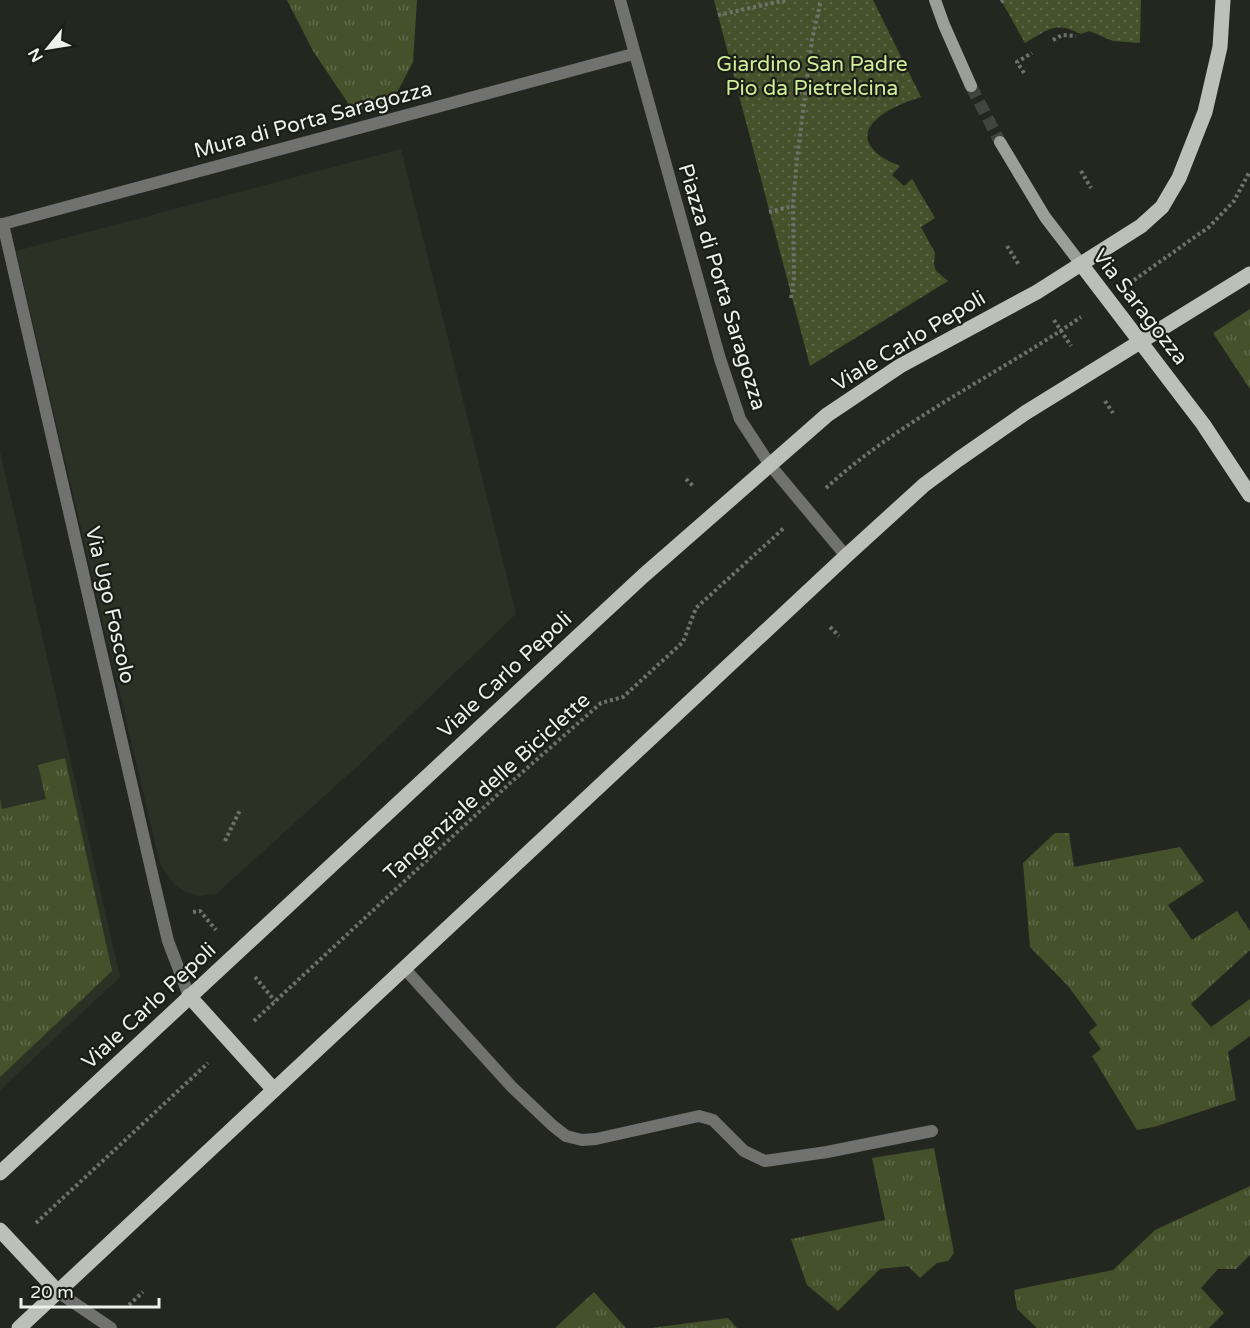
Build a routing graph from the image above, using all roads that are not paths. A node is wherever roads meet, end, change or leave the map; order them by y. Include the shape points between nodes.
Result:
1 (620, 0) edge
2 (935, 0) edge
3 (1223, 0) edge
4 (633, 54) junction
5 (971, 86) tunnel mouth
6 (1000, 142) tunnel mouth
7 (2, 224) edge
8 (1081, 264) junction
9 (1250, 274) edge
10 (1141, 342) junction
11 (770, 465) junction
12 (1250, 495) edge
13 (846, 555) junction
14 (404, 968) junction
15 (189, 996) junction
16 (274, 1090) junction
17 (932, 1131) dead end
18 (0, 1173) edge
19 (0, 1230) edge
20 (58, 1292) junction
21 (19, 1328) edge
22 (111, 1328) edge

1 - 4 street, Piazza di Porta Saragozza
2 - 5 street
3 - 8 main road, Viale Carlo Pepoli via 1220,47 1205,112 1179,178 1162,207 1141,226
4 - 7 street, Mura di Porta Saragozza
4 - 11 street, Piazza di Porta Saragozza via 720,359 740,419
6 - 8 street, Via Saragozza via 1045,217
7 - 15 street, Via Ugo Foscolo via 168,941
8 - 10 main road, Via Saragozza
8 - 11 main road, Viale Carlo Pepoli via 900,366 827,415
9 - 10 main road
10 - 12 main road, Via Saragozza
10 - 13 main road via 958,459
11 - 13 street, Piazza di Porta Saragozza
11 - 15 main road, Viale Carlo Pepoli via 635,584
13 - 14 main road
14 - 16 main road
14 - 17 street via 512,1086 566,1136 596,1139 699,1116 713,1120 744,1151 765,1161
15 - 16 main road
15 - 18 main road, Viale Carlo Pepoli
16 - 20 main road
19 - 20 main road
20 - 21 main road
20 - 22 street

